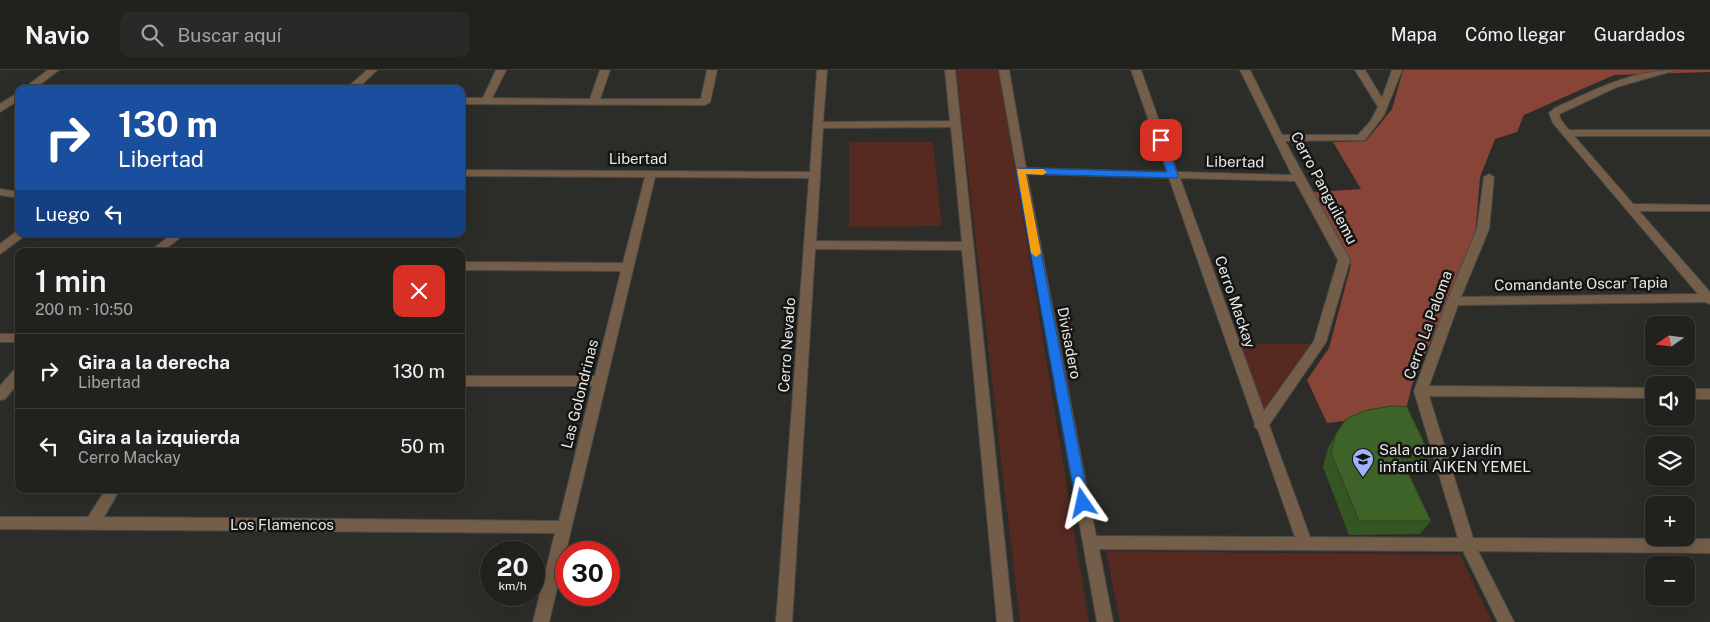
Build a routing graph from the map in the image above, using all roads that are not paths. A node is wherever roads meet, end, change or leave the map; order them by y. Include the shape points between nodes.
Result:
1 (54, 70) edge
2 (372, 70) edge
3 (501, 70) edge
4 (605, 70) edge
5 (712, 70) edge
6 (822, 70) edge
7 (950, 70) edge
8 (1004, 70) edge
9 (1136, 70) edge
10 (1246, 70) edge
11 (1360, 70) edge
12 (1397, 70) edge
13 (1671, 70) edge
14 (33, 85) edge
15 (355, 85) edge
16 (15, 98) edge
17 (465, 101) edge
18 (486, 101) junction
19 (594, 102) junction
20 (1383, 107) junction
21 (0, 109) edge
22 (956, 124) junction
23 (819, 125) junction
24 (1567, 133) junction
25 (1710, 133) edge
26 (1279, 138) junction
27 (1021, 171) junction
28 (465, 173) edge
29 (651, 174) junction
30 (815, 175) junction
31 (1173, 176) junction
32 (1489, 177) dead end
33 (1299, 178) junction
34 (0, 192) edge
35 (15, 194) edge
36 (1630, 207) junction
37 (1710, 208) edge
38 (16, 237) edge
39 (175, 237) edge
40 (810, 245) junction
41 (968, 246) junction
42 (160, 248) edge
43 (0, 250) edge
44 (465, 266) edge
45 (628, 267) junction
46 (1709, 299) edge
47 (1452, 301) junction
48 (0, 338) edge
49 (15, 338) edge
50 (15, 378) edge
51 (465, 381) edge
52 (600, 382) junction
53 (1421, 391) junction
54 (1645, 393) edge
55 (1695, 394) edge
56 (1710, 394) edge
57 (0, 395) edge
58 (1261, 426) junction
59 (111, 493) edge
60 (0, 523) edge
61 (92, 524) junction
62 (564, 527) junction
63 (1090, 542) junction
64 (1305, 544) junction
65 (1468, 546) junction
66 (1710, 546) edge
67 (541, 622) edge
68 (784, 622) edge
69 (1005, 622) edge
70 (1105, 622) edge
71 (1506, 622) edge

1 - 14 street
2 - 15 street
3 - 18 street
4 - 19 street
5 - 19 street via 705,102
6 - 23 street, Cerro Nevado
7 - 22 street
8 - 27 street, Divisadero
9 - 31 street, Cerro Mackay
10 - 26 street, Cerro Panguilemu
11 - 20 street
12 - 20 street
13 - 24 street via 1656,71 1625,81 1558,110 1554,113 1556,121
16 - 21 street
17 - 18 street
18 - 19 street
20 - 26 street via 1371,129 1361,138
22 - 23 street
22 - 41 street
23 - 30 street, Cerro Nevado
24 - 25 street
24 - 36 street
26 - 33 street, Cerro Panguilemu
27 - 31 street, Libertad
27 - 63 street, Divisadero
28 - 29 street, Libertad
29 - 30 street, Libertad
29 - 45 street, Las Golondrinas
30 - 40 street, Cerro Nevado
31 - 33 street, Libertad
31 - 58 street, Cerro Mackay
32 - 47 street, Cerro La Paloma via 1483,228
33 - 58 street, Cerro Panguilemu via 1344,260 1320,342
34 - 35 street
36 - 37 street
36 - 46 street
38 - 43 street
39 - 42 street
40 - 41 street
40 - 68 street, Cerro Nevado
41 - 69 street
44 - 45 street
45 - 52 street, Las Golondrinas
46 - 47 street, Comandante Oscar Tapia
47 - 53 street, Cerro La Paloma
48 - 49 street
50 - 57 street
51 - 52 street
52 - 62 street, Las Golondrinas
53 - 54 street
53 - 65 street, Cerro La Paloma
55 - 56 street
58 - 64 street, Cerro Mackay
59 - 61 street
60 - 61 street, Los Flamencos
61 - 62 street, Los Flamencos
62 - 67 street, Las Golondrinas
63 - 64 street
63 - 70 street, Divisadero
64 - 65 street
65 - 66 street
65 - 71 street, Cerro La Paloma

